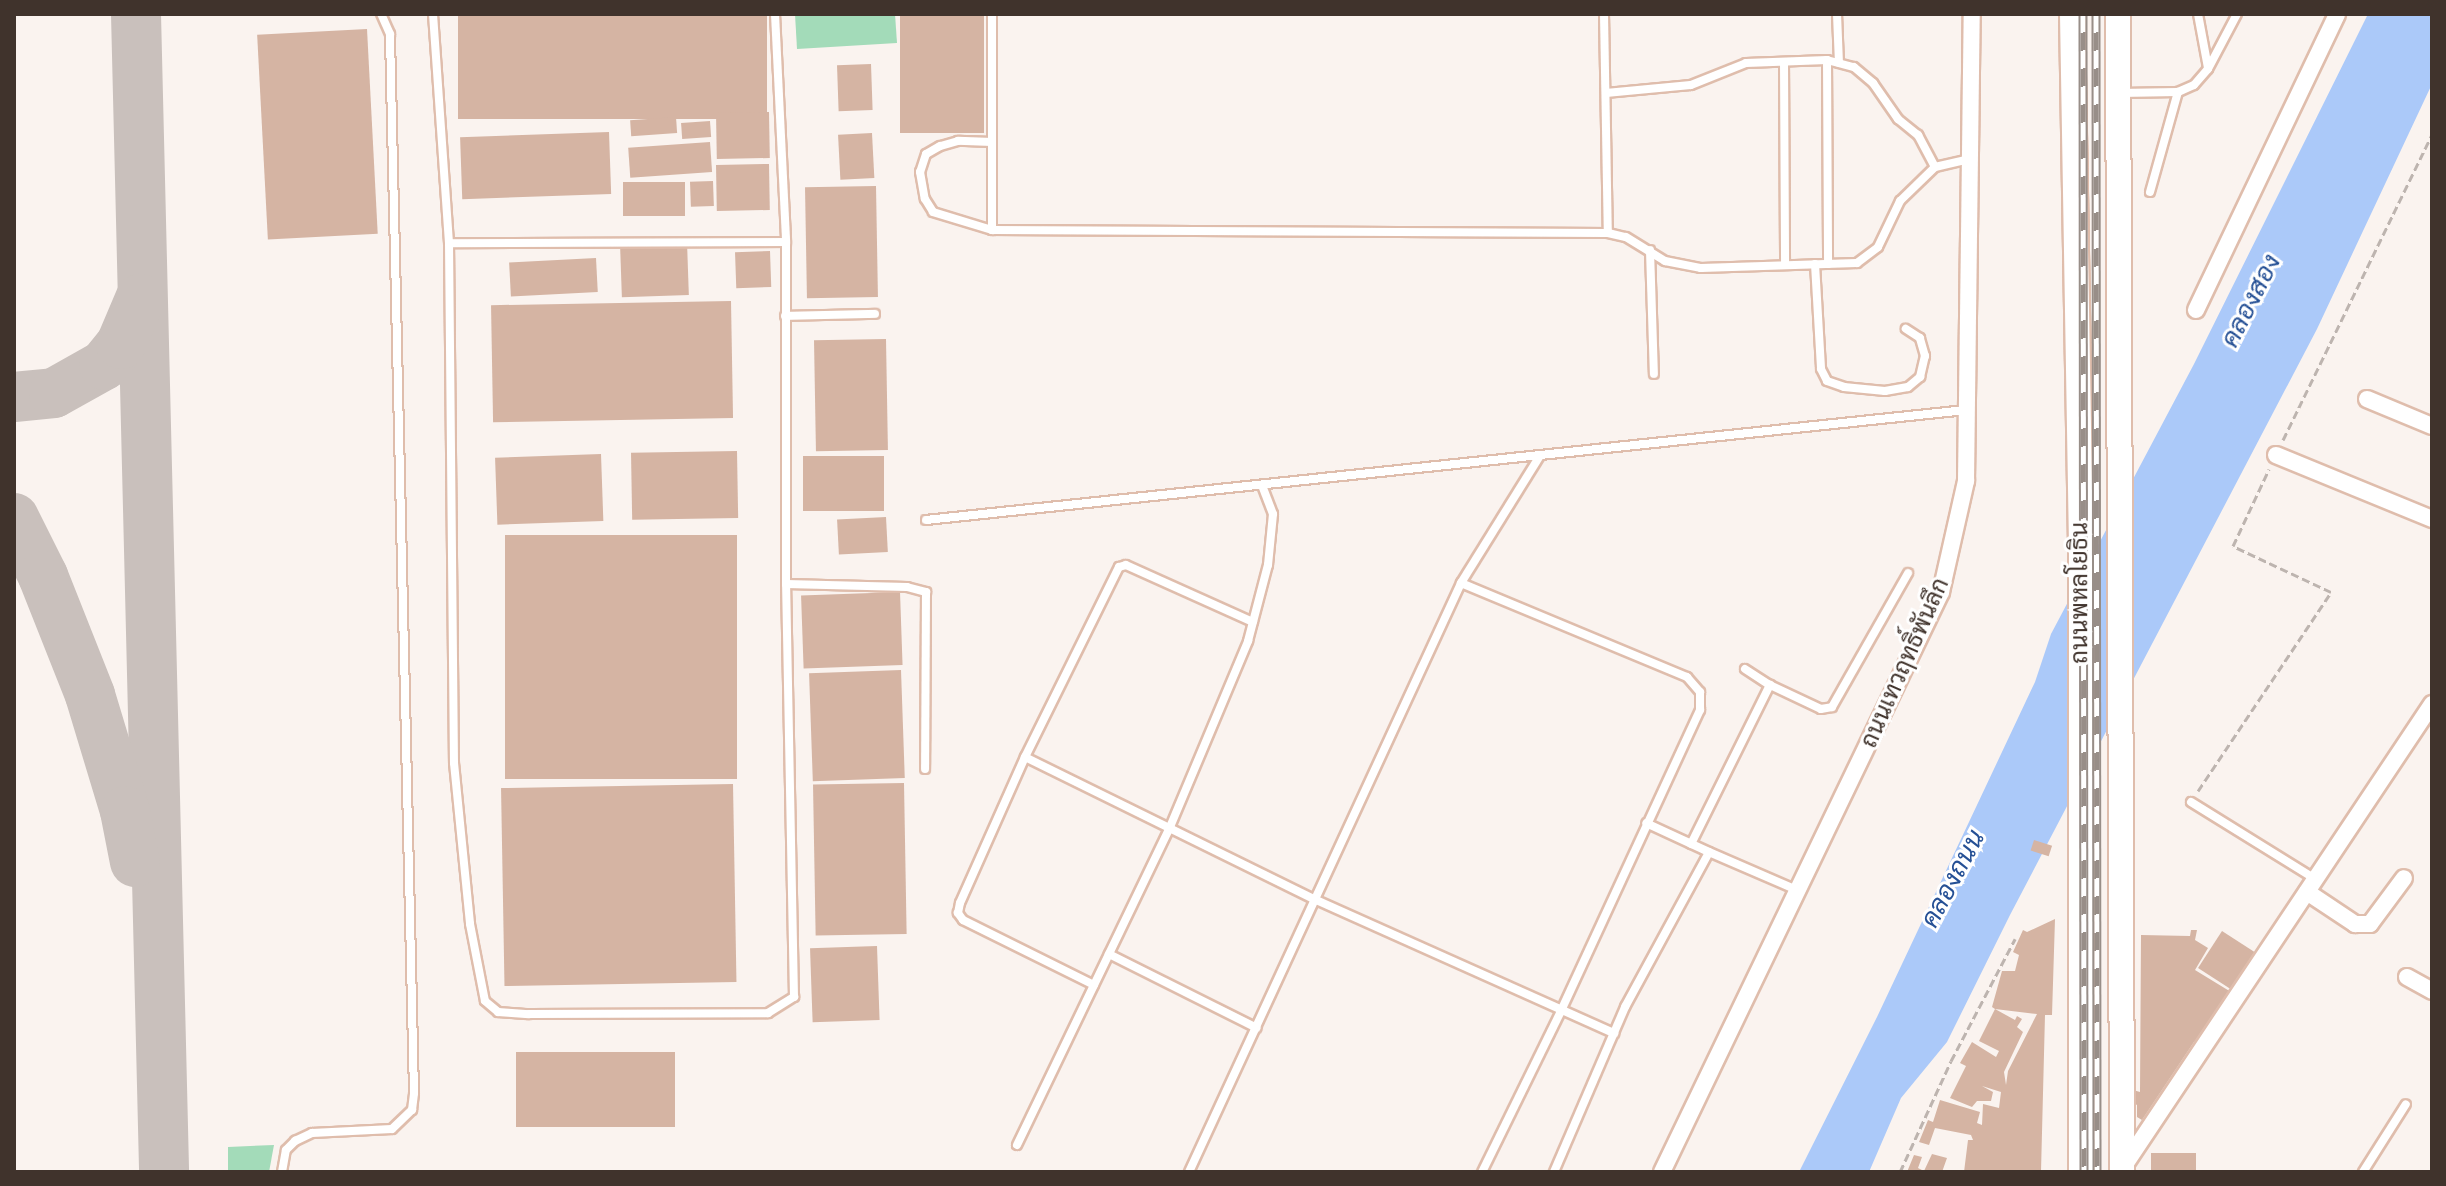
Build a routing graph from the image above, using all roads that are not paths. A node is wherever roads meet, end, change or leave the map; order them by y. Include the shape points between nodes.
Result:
1 (381, 14) edge
2 (433, 14) edge
3 (775, 14) edge
4 (992, 14) edge
5 (1604, 14) edge
6 (1837, 14) edge
7 (1972, 14) edge
8 (2072, 14) edge
9 (2118, 14) edge
10 (2198, 14) edge
11 (2237, 14) edge
12 (2337, 14) edge
13 (1827, 60) junction
14 (1784, 62) junction
15 (1839, 63) junction
16 (2208, 69) junction
17 (2178, 92) junction
18 (1606, 93) junction
19 (2119, 93) junction
20 (992, 142) junction
21 (1969, 159) junction
22 (1935, 167) junction
23 (2150, 192) dead end
24 (992, 230) junction
25 (1608, 233) junction
26 (786, 242) junction
27 (449, 243) junction
28 (1650, 250) junction
29 (1815, 264) junction
30 (1828, 264) junction
31 (1785, 265) junction
32 (2196, 310) dead end
33 (875, 314) dead end
34 (785, 316) junction
35 (1906, 329) dead end
36 (1654, 374) dead end
37 (2367, 399) dead end
38 (1965, 410) junction
39 (2432, 426) edge
40 (2276, 455) road end
41 (1539, 457) junction
42 (1262, 486) junction
43 (2432, 519) edge
44 (926, 520) dead end
45 (1908, 573) dead end
46 (1461, 583) junction
47 (786, 584) junction
48 (1253, 622) junction
49 (1745, 669) dead end
50 (1770, 685) junction
51 (2432, 704) edge
52 (1025, 757) junction
53 (925, 769) dead end
54 (2191, 802) road end
55 (1646, 823) junction
56 (1170, 827) junction
57 (1691, 844) junction
58 (1709, 852) junction
59 (2404, 878) dead end
60 (2311, 886) junction
61 (1800, 891) junction
62 (1314, 899) junction
63 (1109, 954) junction
64 (2407, 977) dead end
65 (1094, 985) junction
66 (2432, 991) edge
67 (1561, 1011) junction
68 (1257, 1028) junction
69 (1614, 1033) junction
70 (2406, 1104) dead end
71 (1017, 1145) dead end
72 (2122, 1171) edge
73 (282, 1172) edge
74 (1189, 1172) edge
75 (1482, 1172) edge
76 (1554, 1172) edge
77 (1662, 1172) edge
78 (2081, 1172) edge
79 (2363, 1172) edge

1 - 73 lane via 390,34 414,1093 412,1110 392,1129 312,1133 295,1141 286,1150
2 - 27 lane
3 - 26 lane
4 - 20 lane
5 - 18 lane
6 - 15 lane
7 - 21 street, ถนนเทวฤทธิ์พันลึก
8 - 78 main road, ถนนพหลโยธิน via 2081,543
9 - 19 main road, ถนนพหลโยธิน
10 - 16 lane
11 - 16 lane
12 - 32 street
13 - 14 lane
13 - 15 lane
13 - 30 lane
14 - 18 lane via 1746,63 1691,85
14 - 31 lane
15 - 22 lane via 1854,67 1873,83 1898,119 1918,135
16 - 17 lane via 2194,85
17 - 19 lane
17 - 23 lane
18 - 25 lane
19 - 72 main road, ถนนพหลโยธิน
20 - 24 lane
20 - 24 lane via 940,146 926,154 920,172 933,212
21 - 22 lane
21 - 38 street, ถนนเทวฤทธิ์พันลึก
22 - 30 lane via 1900,201 1878,247 1857,263
24 - 25 lane
25 - 28 lane
26 - 27 lane
26 - 34 lane
27 - 47 lane via 454,763 470,924 485,1001 498,1012 768,1013 794,997
28 - 31 lane via 1665,261 1701,268
28 - 36 lane
29 - 30 lane
29 - 31 lane
29 - 35 lane via 1821,369 1827,381 1885,391 1908,387 1920,377 1925,356 1920,338
33 - 34 lane
34 - 47 lane
37 - 39 street
38 - 41 lane
38 - 61 street, ถนนเทวฤทธิ์พันลึก via 1966,481 1941,592
40 - 43 street
41 - 42 lane
41 - 46 lane
42 - 44 lane
42 - 48 lane via 1273,514 1268,565
45 - 50 lane via 1832,707 1821,709
46 - 55 lane via 1687,677 1700,692 1700,710
46 - 62 lane
47 - 53 lane via 926,592
48 - 52 lane via 1126,565 1119,567
48 - 56 lane
49 - 50 lane
50 - 57 lane
51 - 60 street
52 - 56 lane
52 - 65 lane via 958,913
54 - 60 lane
55 - 57 lane
55 - 67 lane
56 - 62 lane
56 - 63 lane
57 - 58 lane
58 - 61 lane
58 - 69 lane
59 - 60 street via 2370,924 2355,924
60 - 72 street
61 - 77 street, ถนนเทวฤทธิ์พันลึก
62 - 67 lane
62 - 68 lane
63 - 65 lane
63 - 68 lane
64 - 66 street
65 - 71 lane
67 - 69 lane
67 - 75 lane
68 - 74 lane
69 - 76 lane
70 - 79 lane

